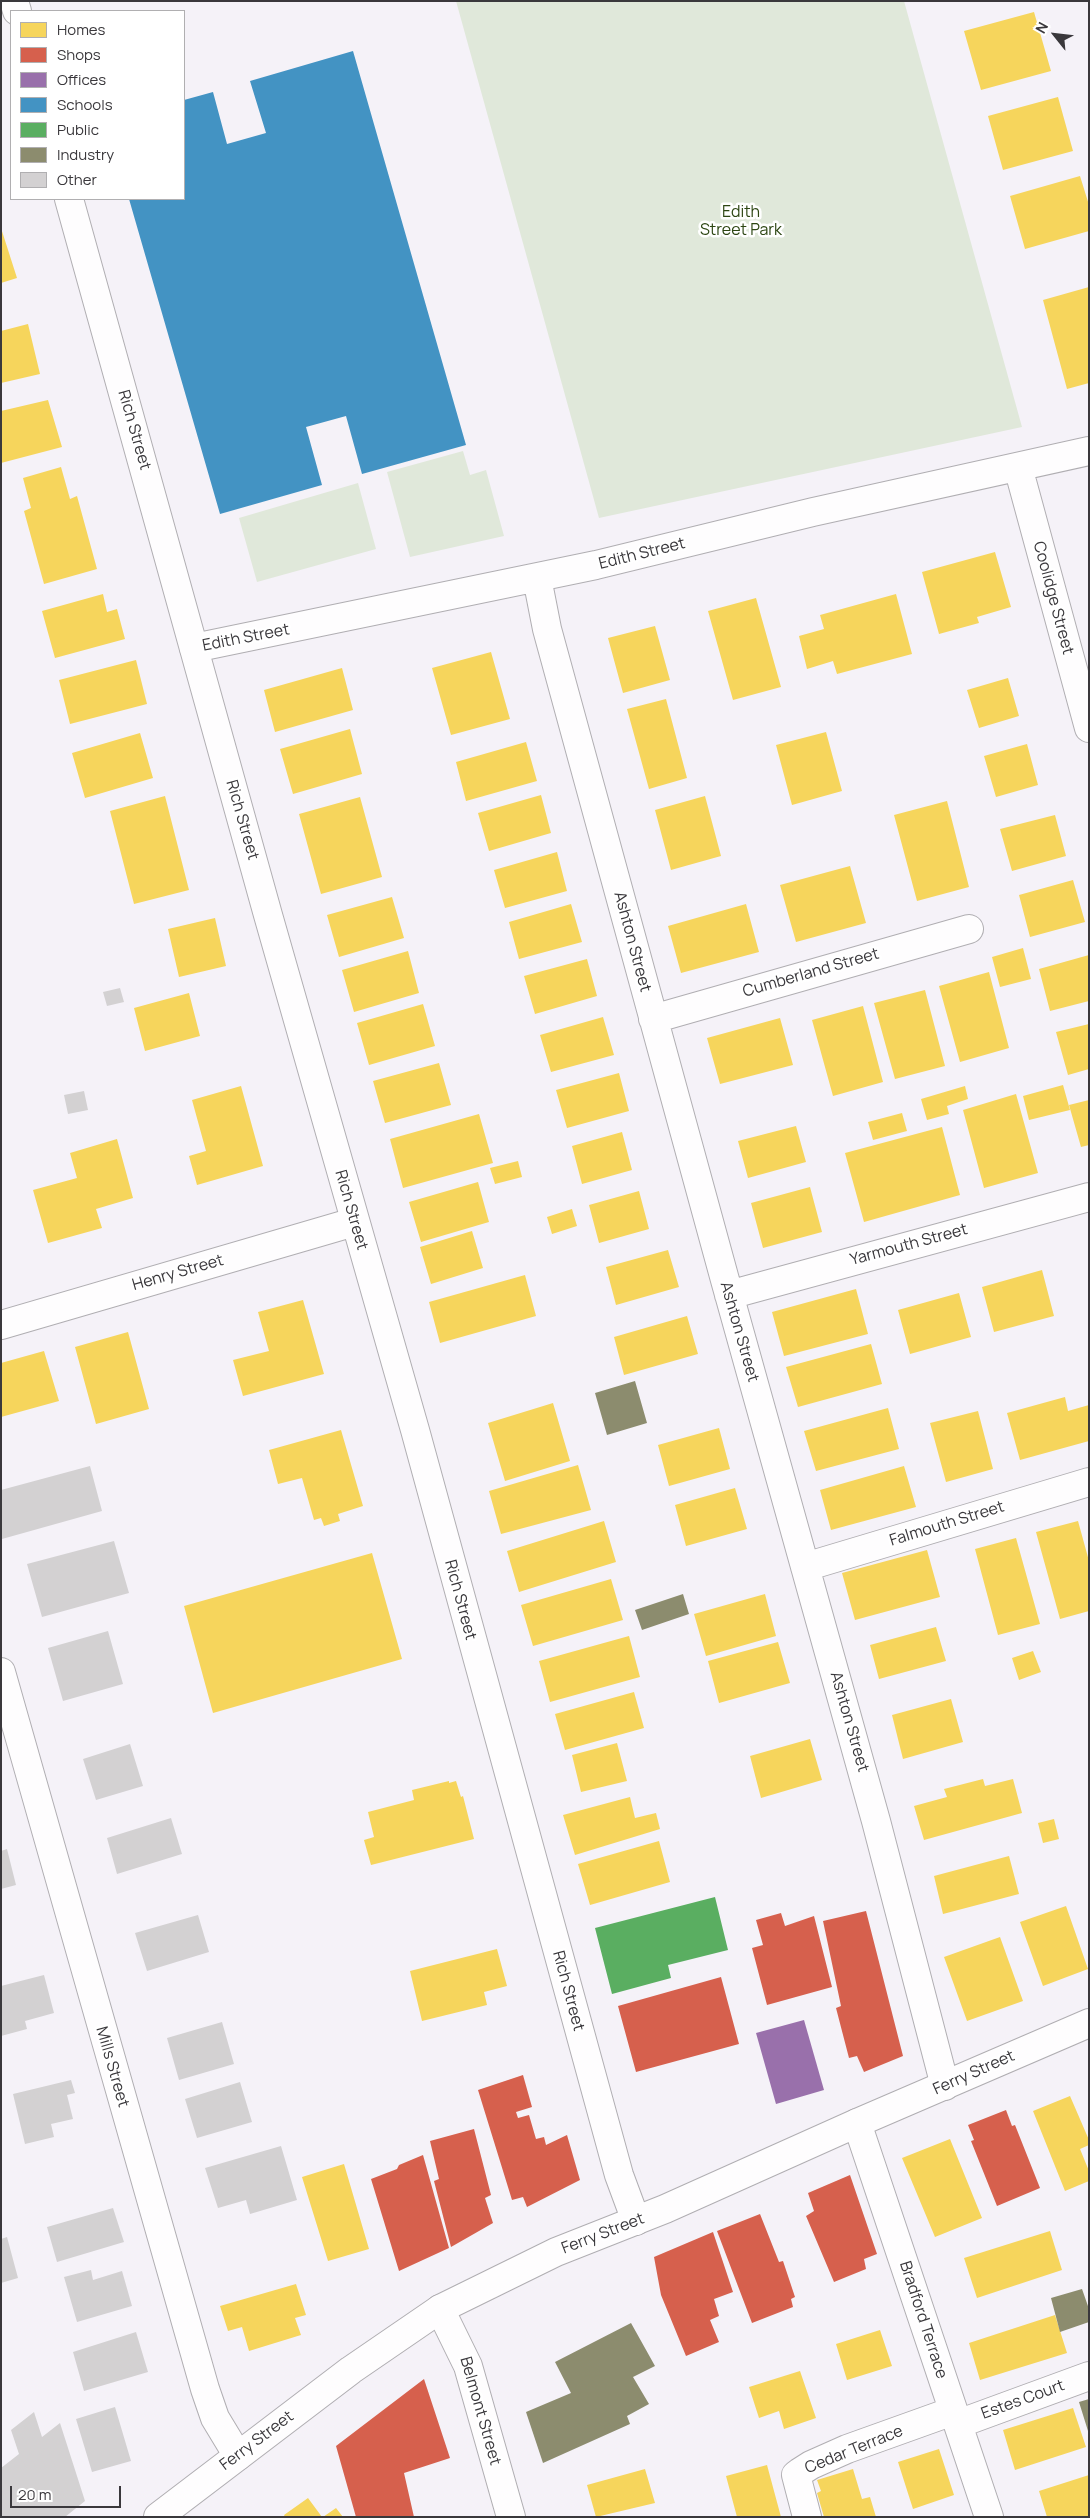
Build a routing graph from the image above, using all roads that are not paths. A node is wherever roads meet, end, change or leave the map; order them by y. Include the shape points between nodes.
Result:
1 (69, 200) edge
2 (1089, 451) edge
3 (1018, 467) junction
4 (537, 578) junction
5 (194, 648) junction
6 (1089, 728) edge
7 (969, 928) dead end
8 (654, 1019) junction
9 (1089, 1197) edge
10 (354, 1222) junction
11 (729, 1295) junction
12 (1, 1325) edge
13 (1089, 1482) edge
14 (805, 1567) junction
15 (1, 1672) edge
16 (1089, 2023) edge
17 (945, 2086) junction
18 (857, 2123) junction
19 (636, 2221) junction
20 (440, 2310) junction
21 (1089, 2376) edge
22 (955, 2418) junction
23 (238, 2456) junction
24 (163, 2515) edge
25 (511, 2517) edge
26 (808, 2517) edge
27 (989, 2517) edge

1 - 5 street, Rich Street
2 - 3 street, Edith Street
3 - 4 street, Edith Street
3 - 6 street, Coolidge Street
4 - 5 street, Edith Street
4 - 8 street, Ashton Street via 547,629
5 - 10 street, Rich Street
7 - 8 street, Cumberland Street
8 - 11 street, Ashton Street
9 - 11 street, Yarmouth Street
10 - 12 street, Henry Street
10 - 19 street, Rich Street via 415,1430 619,2175
11 - 14 street, Ashton Street
13 - 14 street, Falmouth Street
14 - 17 street, Ashton Street
15 - 23 street, Mills Street via 205,2389 215,2418
16 - 17 street, Ferry Street
17 - 18 street, Ferry Street
18 - 19 street, Ferry Street
18 - 22 street, Bradford Terrace
19 - 20 street, Ferry Street via 556,2252
20 - 23 street, Ferry Street via 352,2370
20 - 25 street, Belmont Street via 468,2366
21 - 22 street, Estes Court
22 - 26 street, Cedar Terrace via 847,2449 810,2464 796,2475
22 - 27 street, Bradford Terrace
23 - 24 street, Ferry Street

